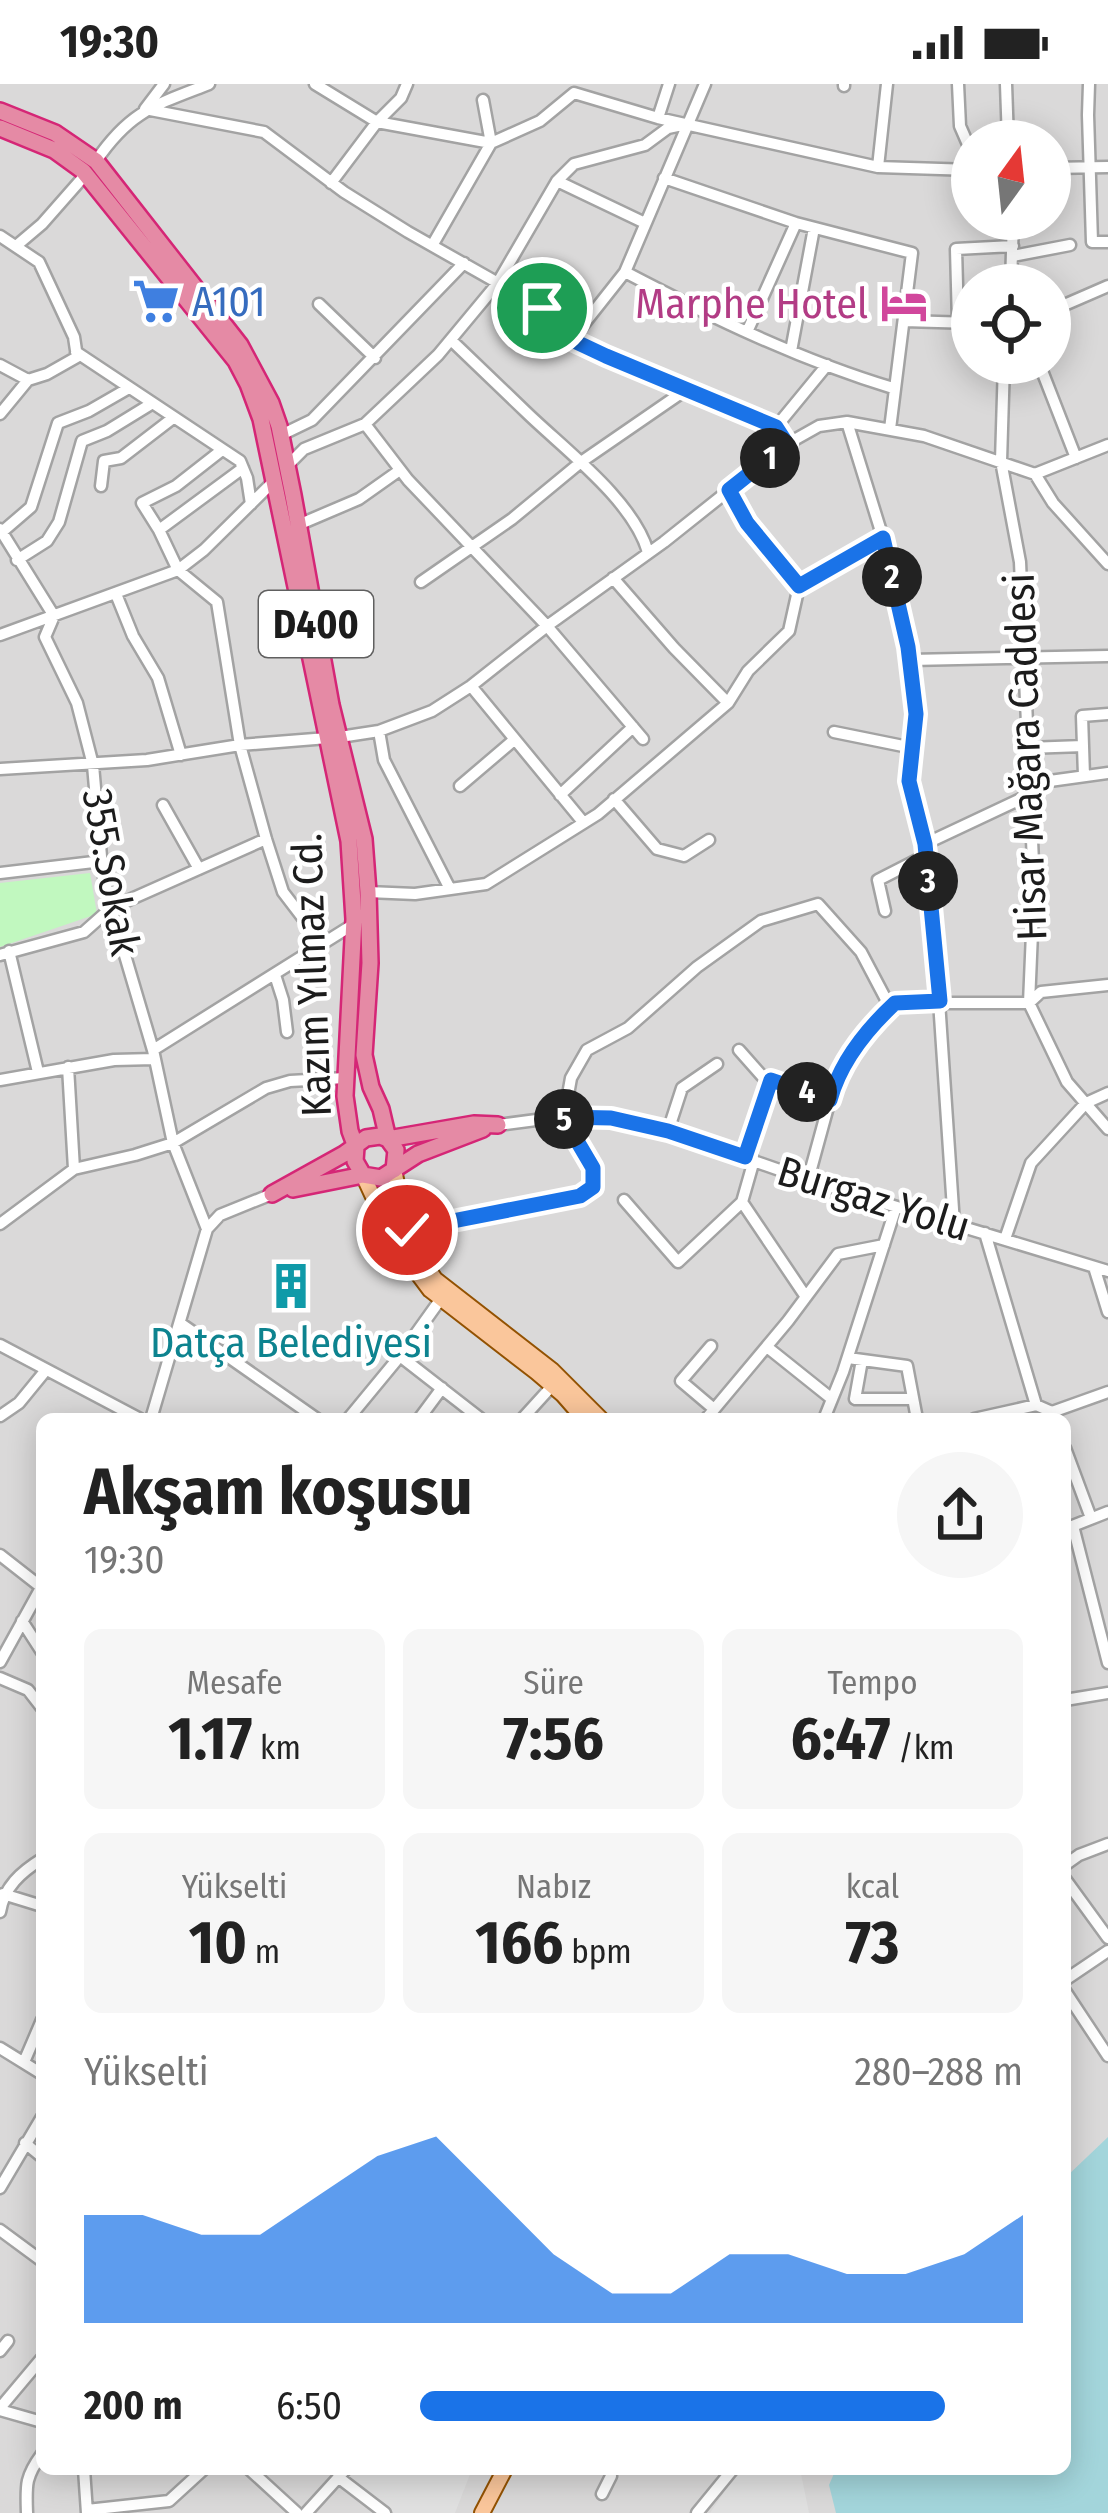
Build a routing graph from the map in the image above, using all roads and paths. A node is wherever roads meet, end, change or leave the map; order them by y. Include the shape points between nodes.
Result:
1 (209, 84) edge
2 (315, 84) edge
3 (407, 84) edge
4 (669, 84) edge
5 (706, 84) edge
6 (887, 84) edge
7 (958, 84) edge
8 (1006, 84) edge
9 (1089, 84) edge
10 (162, 85) edge
11 (570, 89) edge
12 (483, 100) dead end
13 (145, 109) junction
14 (0, 111) edge
15 (658, 118) junction
16 (960, 120) edge
17 (1007, 120) edge
18 (377, 122) junction
19 (687, 124) junction
20 (0, 128) edge
21 (490, 143) junction
22 (878, 167) junction
23 (1108, 167) edge
24 (91, 168) junction
25 (1071, 168) edge
26 (1091, 168) junction
27 (951, 169) edge
28 (664, 178) junction
29 (557, 181) junction
30 (331, 182) junction
31 (645, 223) junction
32 (796, 223) junction
33 (814, 227) junction
34 (0, 236) edge
35 (1013, 240) edge
36 (1108, 242) edge
37 (433, 244) junction
38 (1070, 245) dead end
39 (16, 246) junction
40 (1013, 251) junction
41 (464, 263) junction
42 (956, 264) edge
43 (1012, 264) edge
44 (625, 272) junction
45 (497, 284) junction
46 (1108, 286) edge
47 (1071, 302) edge
48 (319, 304) dead end
49 (904, 321) junction
50 (951, 322) edge
51 (748, 332) junction
52 (451, 340) junction
53 (572, 340) junction
54 (791, 350) junction
55 (76, 352) junction
56 (375, 358) junction
57 (0, 365) edge
58 (827, 365) junction
59 (28, 380) junction
60 (1003, 384) edge
61 (1047, 384) edge
62 (129, 388) junction
63 (893, 388) junction
64 (687, 389) junction
65 (151, 404) junction
66 (0, 414) edge
67 (172, 418) junction
68 (847, 422) junction
69 (365, 424) junction
70 (776, 427) junction
71 (890, 429) junction
72 (281, 435) junction
73 (787, 444) junction
74 (1108, 445) edge
75 (222, 450) junction
76 (1076, 458) junction
77 (1001, 461) junction
78 (581, 463) junction
79 (287, 466) junction
80 (243, 469) junction
81 (400, 470) junction
82 (1035, 474) junction
83 (275, 480) junction
84 (101, 486) dead end
85 (729, 490) junction
86 (250, 504) junction
87 (298, 525) junction
88 (158, 530) junction
89 (1, 531) edge
90 (883, 538) junction
91 (470, 547) junction
92 (648, 552) junction
93 (17, 560) junction
94 (1107, 562) edge
95 (178, 570) junction
96 (614, 578) junction
97 (421, 582) dead end
98 (799, 586) junction
99 (116, 594) junction
100 (54, 616) junction
101 (547, 626) junction
102 (0, 635) edge
103 (1108, 656) edge
104 (1023, 657) junction
105 (910, 660) junction
106 (471, 686) junction
107 (728, 704) junction
108 (1108, 714) edge
109 (633, 727) junction
110 (379, 731) junction
111 (834, 732) dead end
112 (333, 738) junction
113 (644, 739) dead end
114 (514, 740) junction
115 (240, 745) junction
116 (1083, 746) junction
117 (913, 748) junction
118 (1027, 748) junction
119 (181, 755) junction
120 (1, 765) edge
121 (93, 765) junction
122 (1108, 773) edge
123 (1084, 776) junction
124 (460, 787) dead end
125 (1029, 790) junction
126 (560, 795) junction
127 (614, 799) junction
128 (163, 806) dead end
129 (584, 822) junction
130 (266, 838) junction
131 (709, 840) dead end
132 (925, 850) junction
133 (102, 862) junction
134 (199, 868) junction
135 (0, 873) edge
136 (450, 889) junction
137 (368, 892) junction
138 (111, 908) junction
139 (885, 911) dead end
140 (354, 924) junction
141 (322, 943) junction
142 (4, 953) edge
143 (275, 974) junction
144 (1108, 985) edge
145 (940, 1001) junction
146 (1029, 1003) junction
147 (890, 1007) junction
148 (287, 1032) dead end
149 (740, 1050) dead end
150 (154, 1054) junction
151 (717, 1064) dead end
152 (68, 1067) junction
153 (38, 1072) junction
154 (345, 1078) junction
155 (0, 1080) edge
156 (771, 1080) junction
157 (1108, 1093) edge
158 (830, 1100) junction
159 (1086, 1103) junction
160 (563, 1117) junction
161 (497, 1125) junction
162 (1108, 1130) edge
163 (668, 1131) junction
164 (388, 1139) junction
165 (173, 1143) junction
166 (356, 1147) junction
167 (750, 1158) junction
168 (74, 1169) junction
169 (394, 1170) junction
170 (363, 1175) junction
171 (808, 1180) junction
172 (272, 1194) junction
173 (624, 1200) dead end
174 (742, 1202) junction
175 (896, 1207) junction
176 (955, 1224) junction
177 (0, 1225) edge
178 (207, 1229) junction
179 (407, 1230) junction
180 (985, 1233) junction
181 (1005, 1239) junction
182 (884, 1245) junction
183 (1094, 1267) junction
184 (1108, 1271) edge
185 (806, 1297) junction
186 (440, 1300) junction
187 (1108, 1312) edge
188 (180, 1323) junction
189 (0, 1345) edge
190 (711, 1346) dead end
191 (767, 1347) junction
192 (400, 1356) junction
193 (848, 1358) junction
194 (862, 1360) junction
195 (46, 1370) junction
196 (551, 1385) junction
197 (442, 1388) junction
198 (1108, 1392) edge
199 (832, 1400) junction
200 (914, 1400) junction
201 (1036, 1405) junction
202 (128, 1413) edge
203 (153, 1413) edge
204 (308, 1413) edge
205 (354, 1413) edge
206 (423, 1413) edge
207 (473, 1413) edge
208 (527, 1413) edge
209 (578, 1413) edge
210 (595, 1413) edge
211 (709, 1413) edge
212 (711, 1413) edge
213 (827, 1413) edge
214 (915, 1413) edge
215 (1001, 1413) edge
216 (1050, 1413) edge
217 (1058, 1413) edge
218 (0, 1416) edge
219 (1071, 1464) edge
220 (1108, 1512) edge
221 (1091, 1518) junction
222 (1071, 1527) edge
223 (1071, 1535) edge
224 (0, 1555) edge
225 (36, 1582) edge
226 (36, 1598) edge
227 (22, 1622) junction
228 (36, 1643) edge
229 (0, 1661) edge
230 (1108, 1663) edge
231 (0, 1678) edge
232 (1108, 1693) edge
233 (1071, 1699) edge
234 (36, 1700) edge
235 (1108, 1844) edge
236 (1071, 1861) edge
237 (36, 1863) edge
238 (1071, 1887) edge
239 (2, 1894) edge
240 (36, 1904) edge
241 (0, 1912) edge
242 (1108, 1938) edge
243 (1108, 1951) edge
244 (1071, 1976) edge
245 (1071, 2000) edge
246 (36, 2034) edge
247 (0, 2048) edge
248 (1108, 2056) edge
249 (24, 2062) junction
250 (36, 2070) edge
251 (36, 2126) edge
252 (26, 2143) junction
253 (36, 2152) edge
254 (0, 2188) edge
255 (0, 2230) edge
256 (36, 2257) edge
257 (36, 2365) edge
258 (0, 2409) edge
259 (36, 2420) edge
260 (36, 2462) edge
261 (84, 2475) edge
262 (199, 2475) edge
263 (256, 2475) edge
264 (340, 2475) edge
265 (344, 2475) edge
266 (503, 2475) edge
267 (728, 2475) edge
268 (611, 2476) dead end
269 (602, 2494) dead end
270 (171, 2507) edge
271 (87, 2511) edge
272 (486, 2512) edge
273 (27, 2513) edge
274 (302, 2513) edge
275 (385, 2513) edge
276 (697, 2513) edge

1 - 13 street
2 - 18 street
3 - 18 street
4 - 15 street
5 - 19 street
6 - 22 street
7 - 16 street
8 - 17 street
9 - 26 street
10 - 13 street
11 - 15 street
11 - 21 street via 541,121
12 - 21 street
13 - 24 street via 115,132
13 - 30 street via 264,132
14 - 24 highway, Kazım Yılmaz Cd. / D400 via 55,133
15 - 19 street
18 - 21 street
18 - 30 street
19 - 22 street
19 - 28 street
19 - 29 street via 645,146 574,164
20 - 24 highway, Kazım Yılmaz Cd. / D400
21 - 37 street
22 - 27 street
23 - 26 street
24 - 39 street
24 - 72 highway, Kazım Yılmaz Cd. / D400 via 240,345
24 - 83 highway, Kazım Yılmaz Cd. / D400 via 236,361
25 - 26 street
26 - 36 street via 1091,242
28 - 31 street
28 - 32 street
29 - 31 street
29 - 45 street
30 - 37 street
31 - 44 street
32 - 33 street
32 - 51 street
33 - 49 street via 912,254
33 - 54 street
34 - 39 street
35 - 40 street
37 - 41 street
38 - 40 street
39 - 55 street via 39,262
40 - 42 street via 956,249
40 - 43 street
41 - 45 street
41 - 56 street
44 - 51 street
44 - 53 street
45 - 52 street
45 - 53 street via 542,308
46 - 47 street
48 - 56 street
49 - 50 street
49 - 63 street
51 - 54 street
52 - 69 street
52 - 78 street
53 - 64 street
54 - 58 street
55 - 59 street
55 - 62 street
56 - 72 street via 312,420
57 - 59 street
58 - 63 street
58 - 70 street
59 - 66 street
60 - 77 street, Hisar Mağara Caddesi
61 - 76 street
62 - 65 street
62 - 89 street via 58,423 31,507
63 - 71 street
64 - 70 street
64 - 78 street
65 - 67 street
65 - 93 street via 82,441 59,522 47,541
67 - 75 street
67 - 84 street via 121,458 104,461
68 - 71 street
68 - 73 street
68 - 90 street
69 - 79 street via 304,449
69 - 81 street
70 - 73 street
71 - 77 street
72 - 79 highway, Kazım Yılmaz Cd. / D400
73 - 85 street
74 - 76 street
75 - 80 street
75 - 88 street via 142,502
76 - 82 street
77 - 82 street
77 - 104 street, Hisar Mağara Caddesi via 1020,562
78 - 91 street
78 - 92 street via 633,522
79 - 87 highway, Kazım Yılmaz Cd. / D400
80 - 86 street
80 - 88 street
81 - 87 street
81 - 91 street
82 - 94 street
83 - 86 street
83 - 112 highway, Kazım Yılmaz Cd. / D400
85 - 92 street
85 - 98 street
86 - 95 street
87 - 112 highway, Kazım Yılmaz Cd. / D400
88 - 95 street
89 - 93 street, 355.Sokak
90 - 98 street
90 - 105 street
91 - 97 street
91 - 101 street
92 - 96 street
93 - 100 street, 355.Sokak
95 - 99 street
95 - 115 street via 217,602
96 - 101 street
96 - 107 street
98 - 107 street via 789,631
99 - 100 street
99 - 119 street via 158,679
100 - 102 street
100 - 121 street, 355.Sokak via 45,637
101 - 106 street
101 - 109 street
103 - 104 street
104 - 105 street
104 - 118 street, Hisar Mağara Caddesi
105 - 117 street
106 - 110 street
106 - 114 street
107 - 127 street
108 - 116 street via 1082,716
109 - 113 street
109 - 126 street
110 - 112 street
110 - 136 street via 384,760
111 - 117 street
112 - 115 street
112 - 137 highway, Kazım Yılmaz Cd. / D400 via 364,839
112 - 140 highway, Kazım Yılmaz Cd. / D400
114 - 124 street
114 - 126 street
115 - 119 street
115 - 130 street
116 - 118 street
116 - 123 street
117 - 132 street via 909,781
118 - 125 street, Hisar Mağara Caddesi
119 - 121 street
120 - 121 street
121 - 133 street, 355.Sokak
122 - 123 street
123 - 125 street
125 - 132 street
125 - 146 street, Hisar Mağara Caddesi
126 - 129 street
127 - 129 street
127 - 131 street via 657,849 684,856
128 - 134 street
129 - 136 street via 486,884
130 - 134 street
130 - 141 street via 283,892
132 - 139 street via 878,880
132 - 145 street
133 - 135 street
133 - 138 street, 355.Sokak
134 - 138 street
136 - 137 street
137 - 164 highway, Kazım Yılmaz Cd. / D400 via 364,1055
138 - 142 street via 84,932
138 - 150 street, 355.Sokak
140 - 141 street
140 - 154 highway, Kazım Yılmaz Cd. / D400
141 - 143 street
142 - 153 street
143 - 148 street
143 - 150 street
144 - 146 street via 1041,992
145 - 146 street
145 - 147 street
145 - 176 street
146 - 159 street, Hisar Mağara Caddesi via 1067,1082
147 - 158 street via 844,1066
147 - 160 street via 862,952 818,904 761,921 628,1028 587,1050
149 - 156 street
150 - 152 street
150 - 165 street, 355.Sokak
151 - 163 street via 682,1088
152 - 153 street
152 - 168 street
153 - 155 street
154 - 165 street via 266,1088
154 - 166 highway, Kazım Yılmaz Cd. / D400
156 - 158 street
156 - 167 street
157 - 159 street
158 - 171 street
159 - 162 street, Hisar Mağara Caddesi
159 - 181 street via 1031,1163
160 - 161 street, Burgaz Yolu
160 - 163 street, Burgaz Yolu
160 - 179 street via 593,1168 593,1187
161 - 164 highway
161 - 169 highway
163 - 167 street, Burgaz Yolu
164 - 166 highway via 373,1136
164 - 169 highway, D400
165 - 168 street
165 - 178 street, 355.Sokak
166 - 170 highway, D400
166 - 172 highway
167 - 171 street, Burgaz Yolu
167 - 174 street
168 - 177 street
169 - 170 highway
169 - 179 main road
170 - 172 highway
170 - 186 main road via 394,1242
171 - 175 street, Burgaz Yolu
172 - 178 street via 220,1215
173 - 174 street via 678,1262
174 - 185 street
175 - 176 street, Burgaz Yolu
175 - 182 street
176 - 180 street, Burgaz Yolu
178 - 188 street
179 - 210 main road via 436,1279
180 - 181 street, Burgaz Yolu
180 - 201 street
181 - 183 street, Burgaz Yolu
182 - 185 street via 838,1255
182 - 193 street
183 - 184 street, Burgaz Yolu
183 - 187 street
185 - 191 street
186 - 192 street
186 - 196 main road
188 - 203 street
188 - 204 street
189 - 195 street
190 - 211 street via 681,1382
191 - 199 street
191 - 212 street
192 - 197 street
192 - 205 street
193 - 194 street
193 - 199 street
194 - 200 street via 908,1366
194 - 200 street via 855,1399
195 - 202 street
195 - 218 street
196 - 208 street
196 - 209 main road
197 - 206 street
197 - 207 street
198 - 217 street
199 - 213 street
200 - 214 street
201 - 215 street
201 - 216 street
219 - 221 street
220 - 221 street
221 - 222 street
223 - 230 street
224 - 225 street
226 - 227 street
227 - 228 street
227 - 229 street
231 - 234 street
232 - 233 street
235 - 236 street
237 - 239 street
238 - 242 street
239 - 240 street
239 - 241 street
243 - 244 street
245 - 248 street
246 - 249 street
247 - 249 street
249 - 250 street
251 - 252 street
252 - 253 street
252 - 254 street
255 - 256 street
257 - 258 street
258 - 259 street
260 - 273 street via 26,2480
261 - 271 street
262 - 270 street
263 - 274 street
264 - 274 street
265 - 275 street
266 - 272 main road
267 - 276 street
268 - 269 street
270 - 271 street

